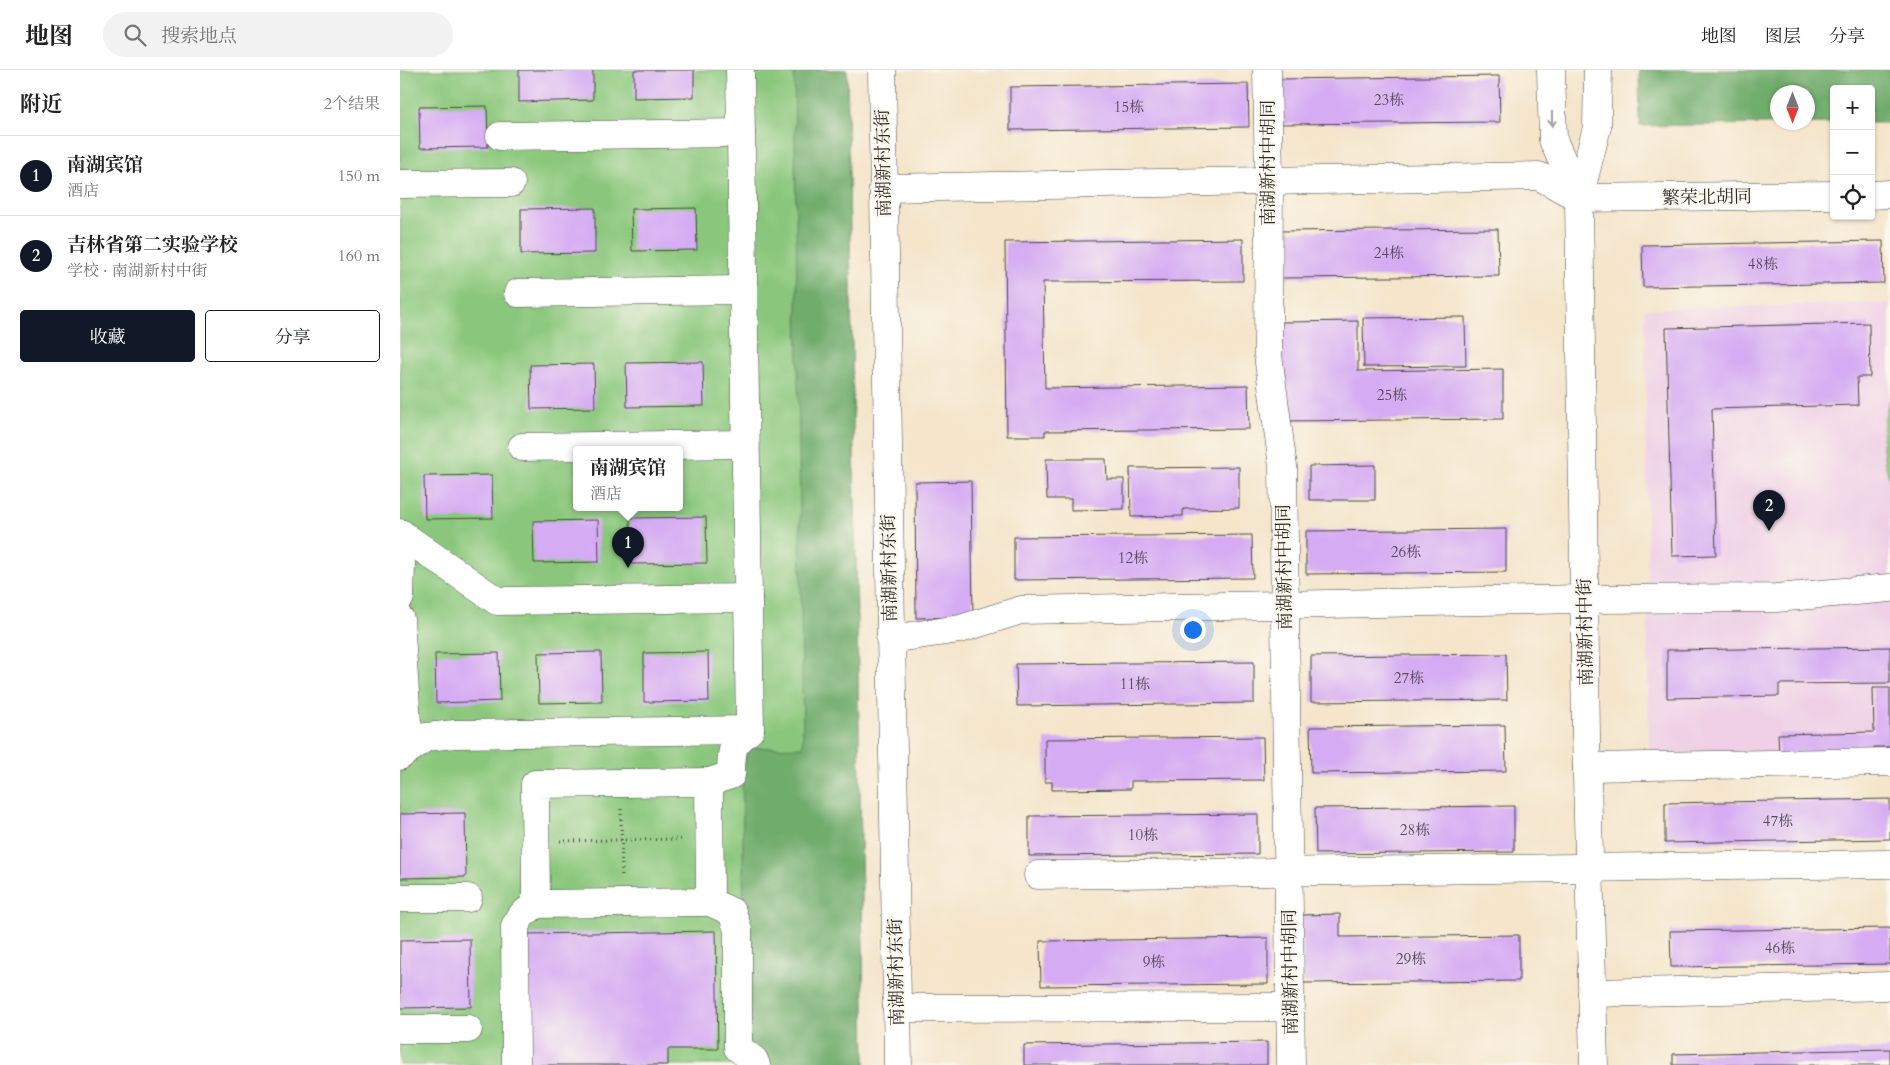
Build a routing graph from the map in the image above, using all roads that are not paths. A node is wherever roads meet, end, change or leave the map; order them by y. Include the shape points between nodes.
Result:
1 (740, 70) edge
2 (882, 70) edge
3 (1267, 70) edge
4 (1551, 70) edge
5 (1598, 70) edge
6 (741, 133) junction
7 (500, 136) dead end
8 (1269, 181) junction
9 (511, 183) dead end
10 (400, 184) edge
11 (883, 188) junction
12 (1890, 194) edge
13 (1830, 195) edge
14 (1875, 195) edge
15 (1580, 198) junction
16 (743, 290) junction
17 (518, 293) dead end
18 (745, 444) junction
19 (522, 446) dead end
20 (401, 533) edge
21 (1890, 588) edge
22 (400, 597) edge
23 (748, 598) junction
24 (1585, 599) junction
25 (1284, 606) junction
26 (400, 626) edge
27 (890, 639) junction
28 (750, 730) junction
29 (406, 752) edge
30 (1890, 762) edge
31 (1587, 767) junction
32 (709, 782) junction
33 (1890, 864) edge
34 (1590, 868) junction
35 (1289, 872) junction
36 (1038, 875) dead end
37 (400, 898) edge
38 (468, 898) dead end
39 (710, 902) junction
40 (536, 904) junction
41 (1890, 986) edge
42 (1592, 993) junction
43 (1291, 1007) junction
44 (896, 1008) junction
45 (400, 1029) edge
46 (468, 1029) dead end
47 (516, 1065) edge
48 (756, 1065) edge
49 (898, 1065) edge
50 (1291, 1065) edge
51 (1594, 1065) edge

1 - 6 street
2 - 11 street, 南湖新村东街
3 - 8 street, 南湖新村中胡同
4 -> 15 street, 南湖新村中街 via 1552,140
5 - 15 street, 南湖新村中街 via 1597,127
6 - 7 street
6 - 16 street
8 - 11 street
8 - 15 street via 1540,176
8 - 25 street, 南湖新村中胡同 via 1268,355 1283,467
9 - 10 street
11 - 27 street, 南湖新村东街
12 - 14 street
13 - 15 street, 繁荣北胡同
15 - 24 street, 南湖新村中街
16 - 17 street
16 - 18 street
18 - 19 street
18 - 23 street
20 - 22 street
20 - 23 street via 497,601
21 - 24 street via 1776,598
23 - 28 street
24 - 25 street
24 - 31 street, 南湖新村中街
25 - 27 street via 1021,610 960,628
25 - 35 street, 南湖新村中胡同
26 - 29 street via 408,722
27 - 44 street, 南湖新村东街
28 - 29 street via 455,734 426,737
28 - 32 street via 734,743 731,775
30 - 31 street
31 - 34 street, 南湖新村中街
32 - 39 street
32 - 40 street via 535,784
33 - 34 street
34 - 35 street
34 - 42 street, 南湖新村中街
35 - 36 street
35 - 43 street, 南湖新村中胡同
37 - 38 street
39 - 40 street
39 - 48 street via 732,912 738,930 738,1048
40 - 47 street via 522,915 515,926
41 - 42 street
42 - 51 street, 南湖新村中街
43 - 44 street
43 - 50 street, 南湖新村中胡同
44 - 49 street, 南湖新村东街
45 - 46 street

